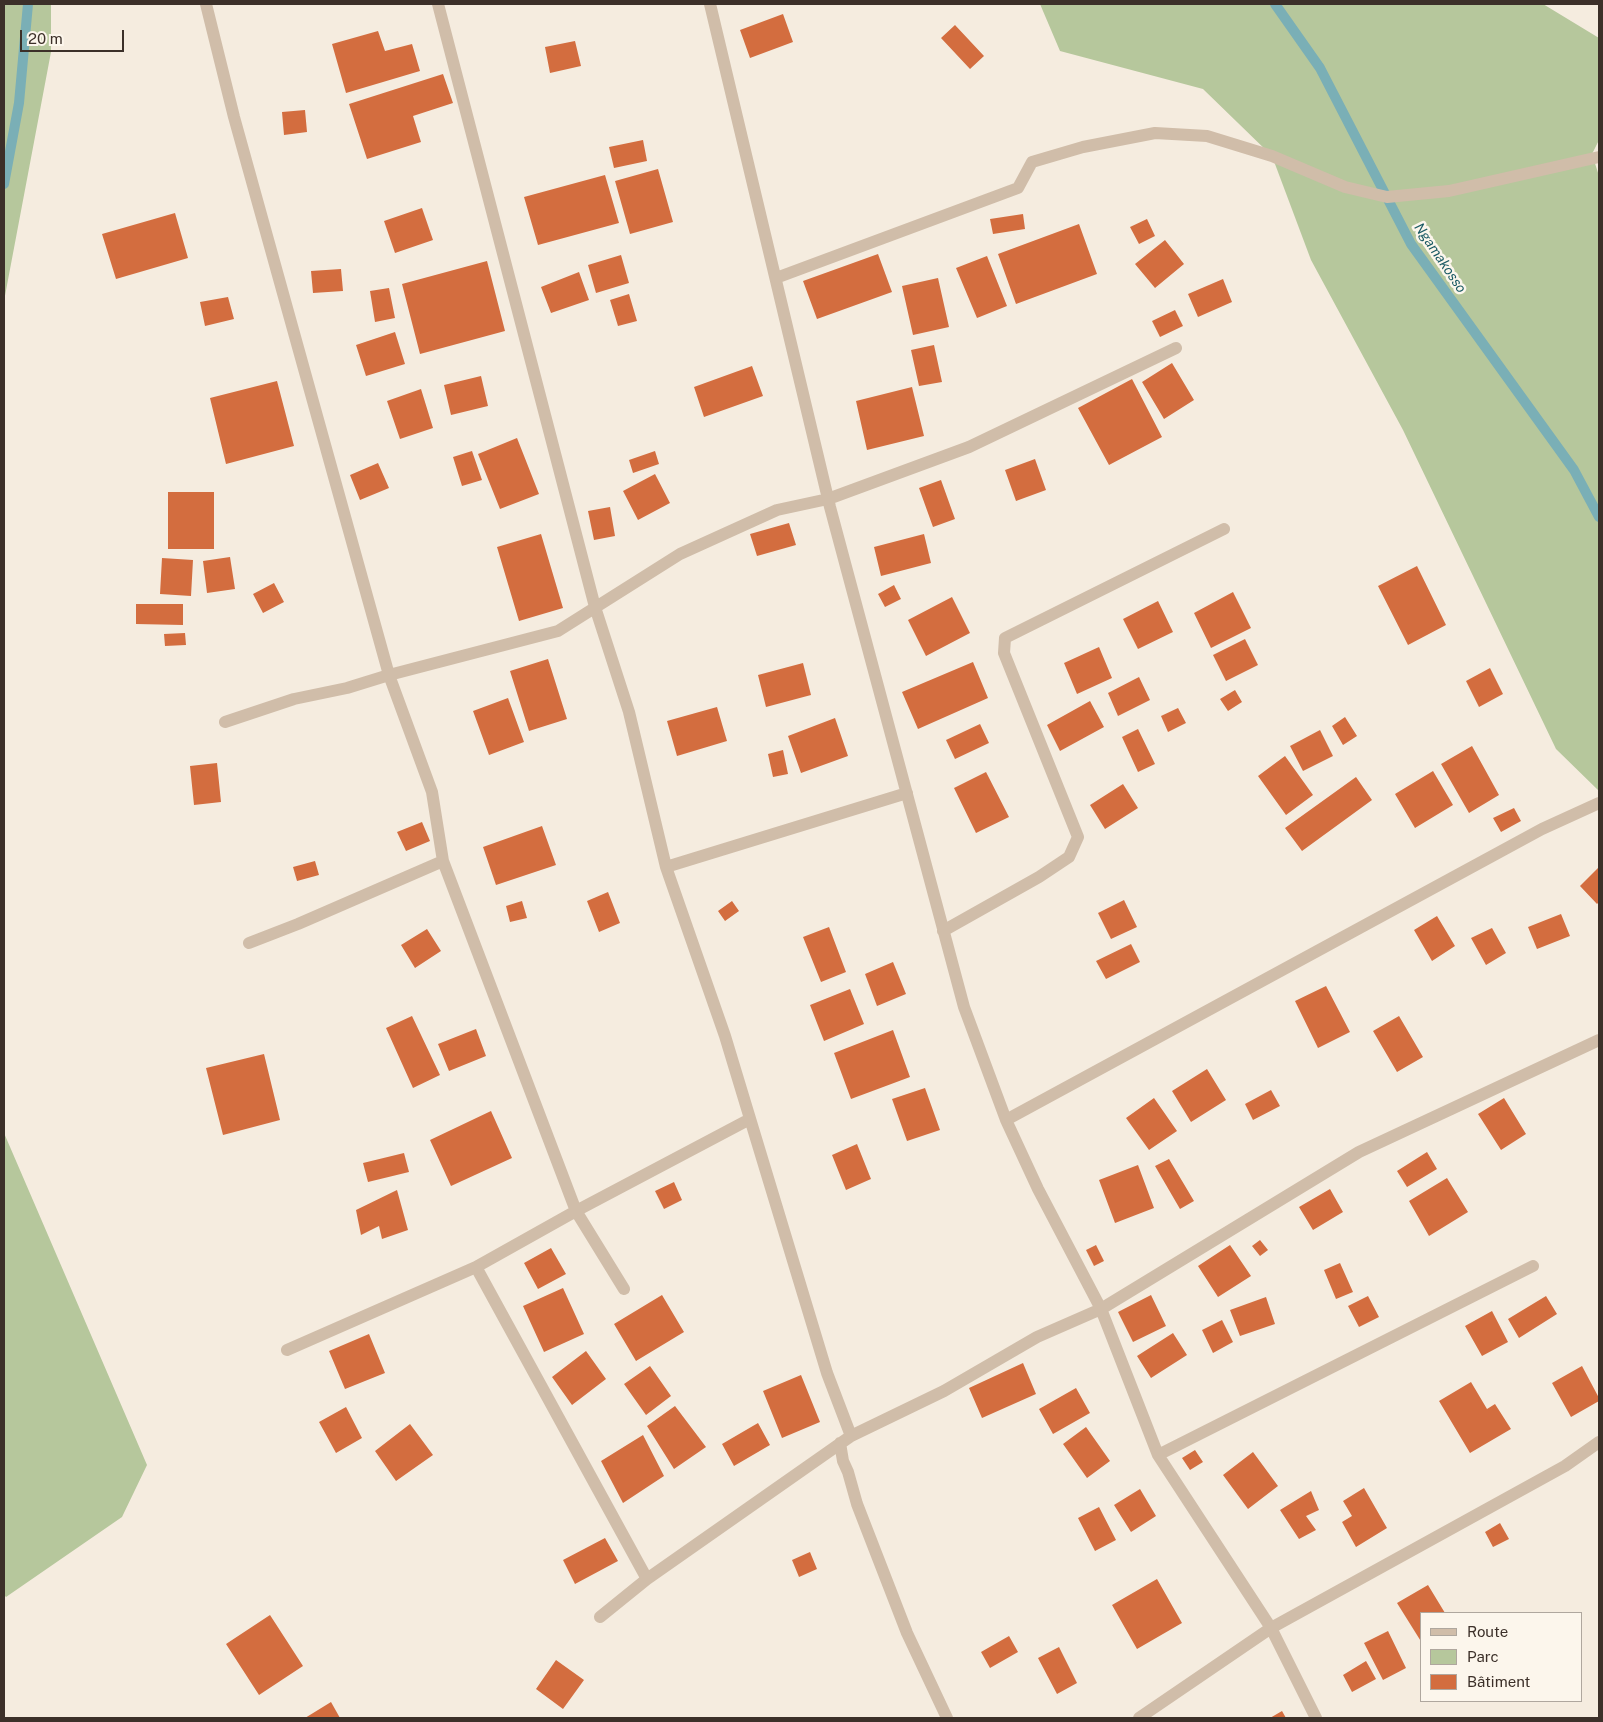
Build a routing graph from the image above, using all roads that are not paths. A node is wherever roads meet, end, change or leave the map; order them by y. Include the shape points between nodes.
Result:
1 (206, 4) edge
2 (438, 4) edge
3 (710, 4) edge
4 (1599, 157) edge
5 (776, 278) junction
6 (1176, 348) dead end
7 (828, 499) junction
8 (1224, 529) dead end
9 (595, 607) junction
10 (389, 675) junction
11 (225, 722) dead end
12 (906, 793) junction
13 (1599, 803) edge
14 (443, 861) junction
15 (666, 867) junction
16 (943, 931) junction
17 (249, 943) dead end
18 (1599, 1040) edge
19 (750, 1119) junction
20 (1006, 1120) junction
21 (576, 1211) junction
22 (476, 1266) junction
23 (1533, 1266) dead end
24 (624, 1289) dead end
25 (1101, 1309) junction
26 (287, 1350) dead end
27 (845, 1440) junction
28 (1599, 1442) edge
29 (1158, 1455) junction
30 (647, 1579) junction
31 (600, 1617) dead end
32 (1270, 1628) junction
33 (947, 1718) edge
34 (1140, 1718) edge
35 (1316, 1718) edge

1 - 10 street via 236,126
2 - 9 street
3 - 5 street
4 - 5 street via 1449,191 1387,197 1345,187 1272,156 1206,136 1155,133 1083,147 1032,162 1018,188
5 - 7 street
6 - 7 street via 969,447
7 - 9 street via 778,510 680,554
7 - 12 street
8 - 16 street via 1006,638 1004,653 1078,837 1069,857
9 - 10 street via 558,631
9 - 15 street via 629,712
10 - 11 street via 294,699
10 - 14 street via 432,792
12 - 15 street
12 - 16 street
13 - 20 street via 1542,829
14 - 17 street
14 - 21 street
15 - 19 street via 725,1036
16 - 20 street via 964,1007
18 - 25 street via 1360,1152
19 - 21 street
19 - 27 street
20 - 25 street
21 - 22 street
21 - 24 street
22 - 26 street
22 - 30 street
23 - 29 street
25 - 27 street via 1037,1337 944,1391
25 - 29 street
27 - 30 street
27 - 33 street via 843,1461 857,1504 907,1633
28 - 32 street via 1564,1466
29 - 32 street
30 - 31 street
32 - 34 street
32 - 35 street

